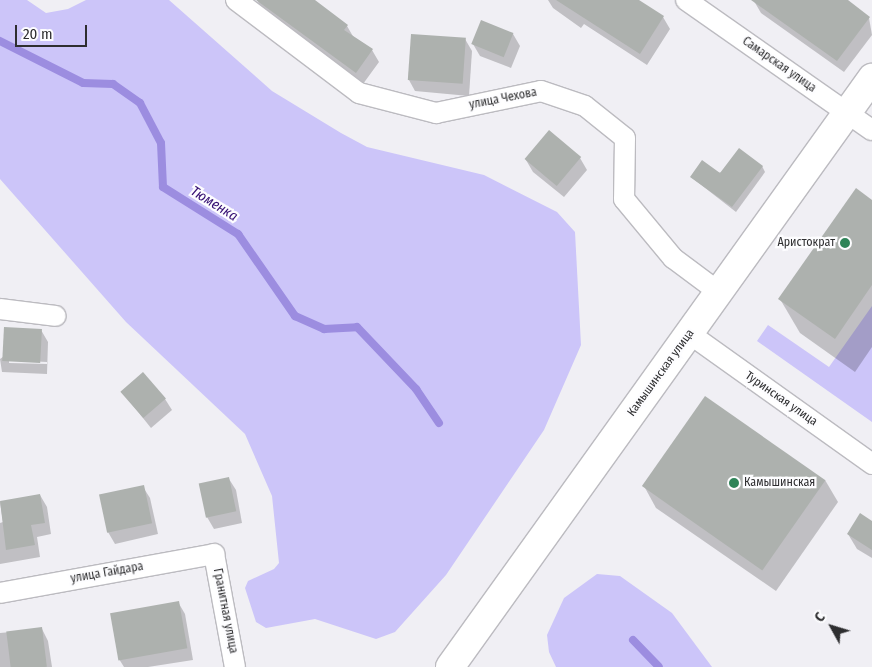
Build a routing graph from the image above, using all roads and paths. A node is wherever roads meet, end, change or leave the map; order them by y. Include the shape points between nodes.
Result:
1 (236, 0) edge
2 (686, 0) edge
3 (872, 78) edge
4 (847, 112) junction
5 (872, 130) edge
6 (720, 293) junction
7 (0, 309) edge
8 (56, 316) dead end
9 (690, 334) junction
10 (872, 464) edge
11 (214, 554) joint
12 (0, 593) edge
13 (235, 667) edge
14 (450, 667) edge

1 - 6 street, улица Чехова via 359,93 436,113 541,91 585,106 625,138 624,199 673,258
2 - 4 street, Самарская улица
3 - 4 street, Камышинская улица
4 - 5 street, Самарская улица
4 - 6 street, Камышинская улица
6 - 9 street, Камышинская улица
7 - 8 street
9 - 10 street, Туринская улица
9 - 14 street, Камышинская улица
11 - 12 street, улица Гайдара
11 - 13 street, Гранитная улица

